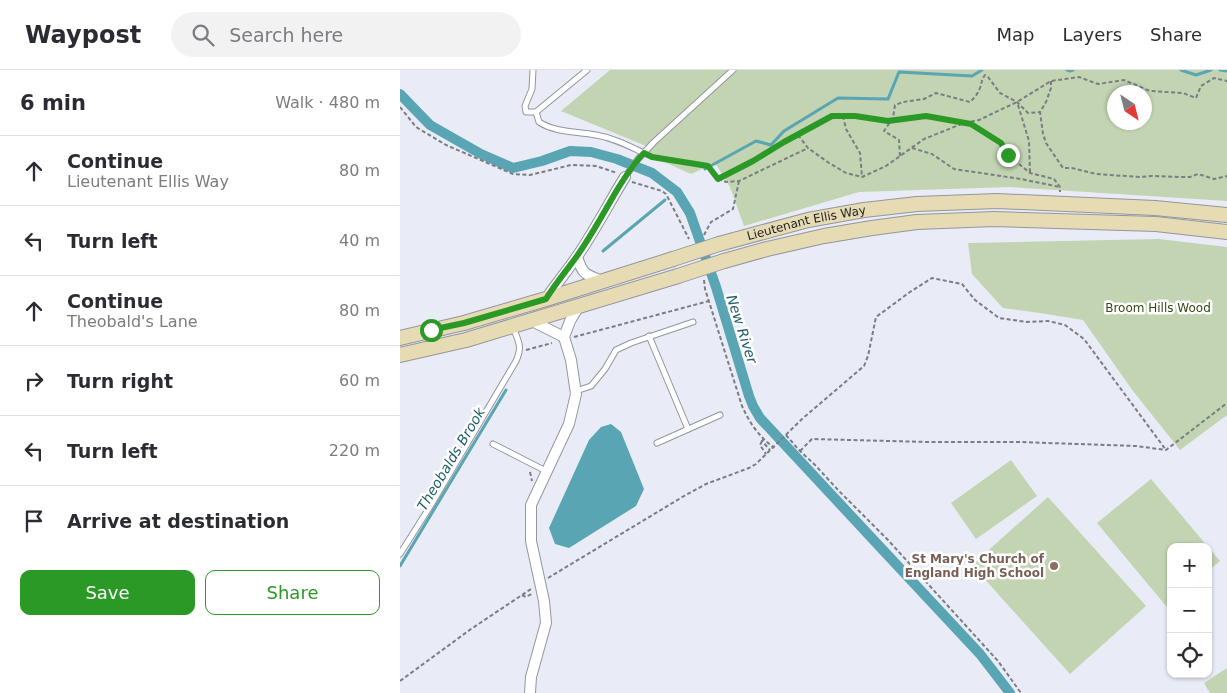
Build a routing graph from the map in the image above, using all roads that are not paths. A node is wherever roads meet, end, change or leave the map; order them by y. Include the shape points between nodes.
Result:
1 (533, 70) edge
2 (587, 70) edge
3 (733, 70) edge
4 (536, 112) junction
5 (644, 153) junction
6 (625, 174) joint
7 (1227, 215) edge
8 (1227, 232) edge
9 (577, 257) junction
10 (602, 280) junction
11 (546, 299) junction
12 (579, 306) junction
13 (532, 321) junction
14 (693, 322) dead end
15 (513, 326) junction
16 (649, 336) junction
17 (400, 338) edge
18 (564, 339) junction
19 (400, 355) edge
20 (576, 391) junction
21 (720, 415) dead end
22 (688, 429) junction
23 (657, 443) dead end
24 (493, 444) dead end
25 (546, 471) junction
26 (400, 554) edge
27 (530, 693) edge

1 - 4 lane via 526,112
2 - 4 lane
3 - 5 lane
4 - 5 lane via 539,122 552,129 612,138
5 - 6 lane
6 - 9 street
7 - 10 main road, Lieutenant Ellis Way, bridge via 1155,208 998,201 917,204 808,220
8 - 12 main road, Lieutenant Ellis Way, bridge via 1156,224 1004,219 917,222 824,236 767,249
9 - 10 street via 585,273
9 - 11 street
10 - 11 main road, Lieutenant Ellis Way
11 - 17 main road, Lieutenant Ellis Way
12 - 13 main road, Lieutenant Ellis Way
12 - 18 street
13 - 15 main road, Lieutenant Ellis Way
13 - 18 street
14 - 16 lane
15 - 19 main road, Lieutenant Ellis Way
15 - 26 lane via 520,345 516,361
16 - 20 lane via 616,350 591,386
16 - 22 lane
18 - 20 street
20 - 25 street via 569,424
21 - 22 lane
22 - 23 lane
24 - 25 lane
25 - 27 street via 531,504 531,541 546,623 531,677

